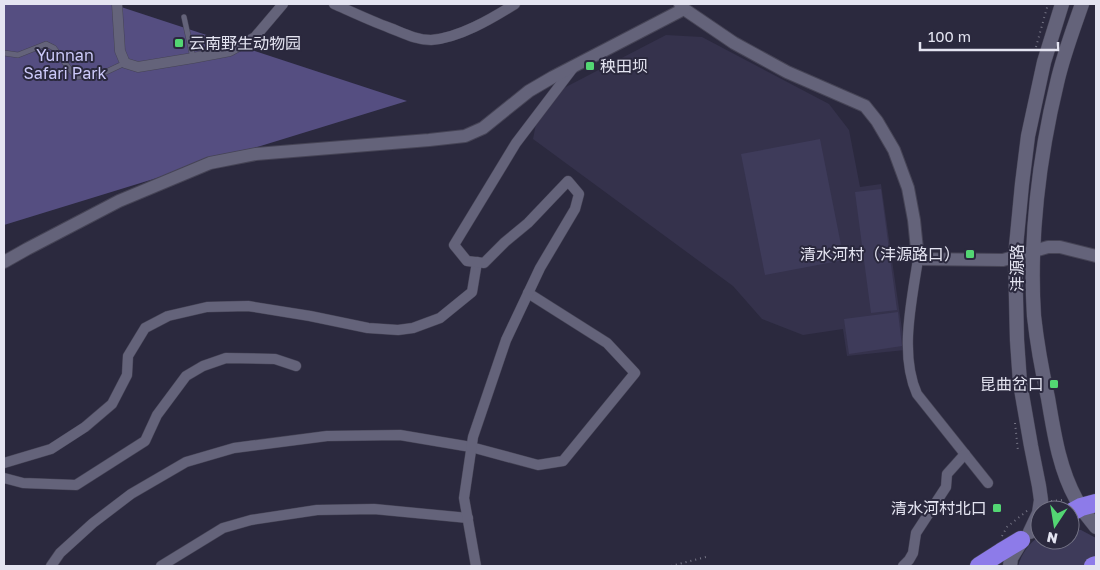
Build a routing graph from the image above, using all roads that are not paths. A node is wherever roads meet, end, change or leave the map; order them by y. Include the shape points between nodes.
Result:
1 (117, 4) edge
2 (283, 4) edge
3 (334, 4) edge
4 (514, 4) edge
5 (1062, 4) edge
6 (1082, 4) edge
7 (682, 6) edge
8 (184, 17) dead end
9 (4, 53) edge
10 (193, 58) junction
11 (125, 63) junction
12 (574, 67) junction
13 (1034, 251) junction
14 (1096, 256) edge
15 (1015, 257) junction
16 (918, 258) junction
17 (4, 262) edge
18 (477, 262) junction
19 (528, 293) junction
20 (296, 366) dead end
21 (471, 447) junction
22 (964, 454) junction
23 (4, 463) edge
24 (4, 478) edge
25 (988, 483) dead end
26 (1041, 500) edge
27 (1076, 500) edge
28 (1080, 512) edge
29 (468, 518) junction
30 (1096, 527) edge
31 (1030, 533) edge
32 (51, 566) edge
33 (162, 566) edge
34 (476, 566) edge
35 (903, 566) edge
36 (979, 566) edge
37 (1010, 566) edge

1 - 11 street via 120,51
2 - 10 street via 255,36 230,51
3 - 4 street via 414,38 429,40 448,37 490,20
5 - 15 main road, 沣源路 via 1039,58
6 - 13 main road, 沣源路 via 1057,82 1047,132
7 - 12 street
7 - 16 street via 734,43 786,72 865,106 894,150 908,188
8 - 10 lane
9 - 11 lane via 18,55 46,44 54,48 78,77 106,72
10 - 11 street via 138,67
12 - 17 street via 529,91 483,128 465,136 256,154 210,163 119,201
12 - 18 street via 516,143 454,245 467,261
13 - 14 street via 1060,247
13 - 15 street
13 - 27 main road, 沣源路 via 1034,316 1040,356 1059,456
15 - 16 street via 1003,260
15 - 26 main road, 沣源路 via 1020,383
16 - 22 street via 909,320 912,382 917,394
18 - 19 street via 484,263 568,181 579,194 575,209
18 - 23 street via 472,292 440,318 413,328 368,328 248,306 206,308 168,316 144,328 128,356 127,375 112,404 51,449
19 - 21 street via 506,340
19 - 21 street via 607,343 635,373 563,461 538,465
20 - 24 street via 274,359 226,358 202,366 186,376 157,415 145,441 76,485 23,483
21 - 29 street via 464,498
21 - 32 street via 400,435 327,436 234,448 186,462 131,494 93,523 60,553
22 - 25 street
22 - 35 street via 947,474 946,487 916,533 913,553
28 - 30 main road, 沣源路
29 - 33 street via 374,509 317,510 251,520 222,528
29 - 34 street
31 - 36 highway
31 - 37 main road, 沣源路 via 1011,558

